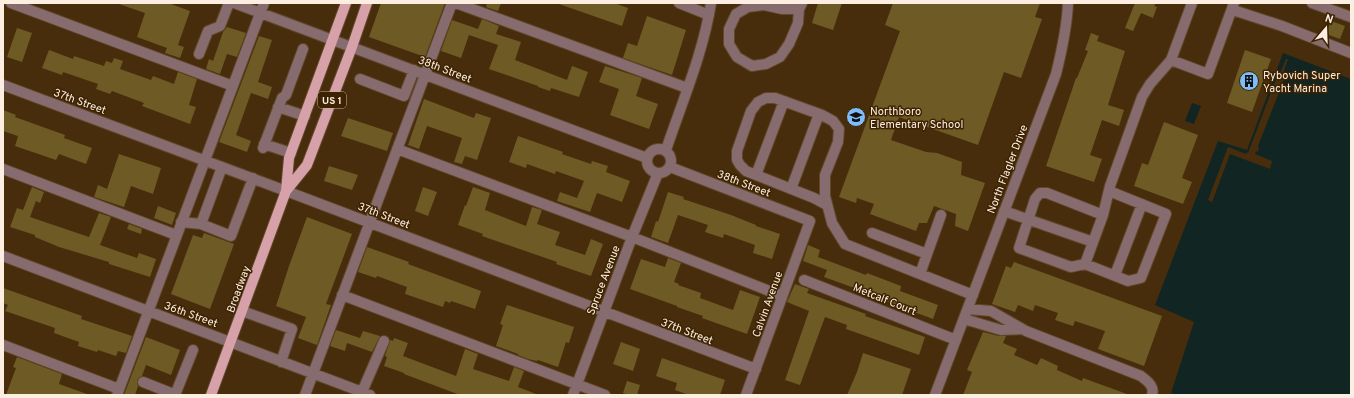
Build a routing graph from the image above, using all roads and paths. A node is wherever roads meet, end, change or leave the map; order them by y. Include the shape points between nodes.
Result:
1 (11, 3) edge
2 (229, 3) edge
3 (234, 3) edge
4 (264, 3) edge
5 (346, 3) edge
6 (367, 3) edge
7 (452, 3) edge
8 (456, 3) edge
9 (678, 3) edge
10 (711, 3) edge
11 (1068, 3) edge
12 (1192, 3) edge
13 (1312, 3) edge
14 (769, 4) edge
15 (742, 6) edge
16 (800, 6) edge
17 (1233, 6) edge
18 (260, 13) junction
19 (709, 15) junction
20 (1351, 17) edge
21 (333, 40) junction
22 (352, 47) junction
23 (303, 48) dead end
24 (1351, 53) edge
25 (199, 54) dead end
26 (1171, 60) junction
27 (414, 70) junction
28 (425, 75) junction
29 (360, 79) dead end
30 (3, 85) edge
31 (233, 86) junction
32 (687, 88) junction
33 (784, 101) junction
34 (278, 107) junction
35 (818, 114) junction
36 (305, 116) junction
37 (397, 149) junction
38 (666, 150) junction
39 (291, 153) junction
40 (647, 158) junction
41 (204, 160) junction
42 (222, 167) junction
43 (670, 168) junction
44 (3, 169) edge
45 (658, 173) junction
46 (756, 175) junction
47 (253, 178) junction
48 (791, 189) junction
49 (286, 191) junction
50 (1109, 191) junction
51 (1142, 204) junction
52 (828, 205) junction
53 (1004, 211) junction
54 (941, 215) dead end
55 (1103, 215) junction
56 (1028, 219) junction
57 (810, 221) joint
58 (181, 222) junction
59 (369, 222) junction
60 (200, 224) junction
61 (872, 233) dead end
62 (176, 235) junction
63 (632, 238) junction
64 (1093, 242) junction
65 (927, 254) junction
66 (3, 256) edge
67 (1085, 264) junction
68 (920, 274) junction
69 (1115, 275) junction
70 (804, 280) dead end
71 (342, 295) junction
72 (973, 295) junction
73 (782, 296) junction
74 (968, 308) junction
75 (148, 311) junction
76 (242, 311) junction
77 (604, 312) junction
78 (964, 319) junction
79 (1022, 329) junction
80 (956, 340) junction
81 (384, 341) dead end
82 (231, 342) junction
83 (3, 345) edge
84 (193, 350) dead end
85 (281, 362) junction
86 (756, 369) junction
87 (312, 374) junction
88 (143, 382) dead end
89 (577, 384) junction
90 (118, 392) edge
91 (366, 394) edge
92 (176, 395) edge
93 (211, 395) edge
94 (305, 395) edge
95 (572, 395) edge
96 (605, 395) edge
97 (746, 395) edge
98 (935, 395) edge
99 (1152, 395) edge

1 - 31 street
2 - 25 street via 220,26 208,31
3 - 18 street, 38th Street
4 - 18 street
5 - 21 main road, Broadway / US 1
6 - 22 main road, Broadway / US 1
7 - 28 street
8 - 32 street
9 - 19 street
10 - 19 street
11 - 53 street, North Flagler Drive via 1063,46 1056,74
12 - 26 street
13 - 20 street
14 - 15 street
14 - 16 street via 782,9
15 - 16 street via 729,29 729,44 737,57 752,66 766,64 780,57 798,23
17 - 24 street
17 - 26 street via 1208,74
18 - 21 street, 38th Street
18 - 31 street
19 - 32 street via 698,59
21 - 22 street, 38th Street
21 - 36 main road, Broadway / US 1
22 - 27 street, 38th Street
22 - 49 main road, Broadway / US 1 via 307,166
23 - 34 street via 286,95
26 - 50 street via 1142,97
27 - 28 street, 38th Street
27 - 29 street via 404,96
28 - 37 street
28 - 40 street, 38th Street
30 - 41 street, 37th Street
31 - 41 street
32 - 38 street
33 - 35 street
33 - 46 street
33 - 46 street via 766,98 750,111 737,151 740,165
34 - 36 street
34 - 39 street via 263,146
35 - 48 street
35 - 52 street via 833,121 839,129 838,142 825,175 825,196
36 - 39 main road, Broadway / US 1
37 - 59 street
37 - 63 street
38 - 40 street via 654,149
38 - 43 street via 672,160
39 - 49 main road, Broadway / US 1
40 - 45 street via 650,170
41 - 42 street, 37th Street
41 - 58 street
42 - 47 street, 37th Street
42 - 60 street
43 - 45 street
43 - 57 street, 38th Street
44 - 62 street
45 - 63 street, Spruce Avenue
46 - 48 street
47 - 49 street, 37th Street
47 - 60 street via 231,236
48 - 52 street
49 - 59 street, 37th Street
49 - 76 main road, Broadway / US 1
50 - 51 street
50 - 55 street
51 - 69 street
51 - 69 street via 1166,214 1142,278 1128,281
52 - 68 street via 832,223 845,244
53 - 56 street
53 - 72 street, North Flagler Drive
54 - 65 street
55 - 56 street via 1048,193 1040,193 1035,199
55 - 64 street
56 - 64 street
56 - 67 street via 1019,248 1071,267
57 - 73 street, Calvin Avenue
58 - 60 street
58 - 62 street
59 - 71 street
59 - 77 street, 37th Street
61 - 65 street
62 - 75 street
63 - 73 street
63 - 77 street, Spruce Avenue
64 - 67 street
65 - 68 street
66 - 75 street, 36th Street
67 - 69 street
68 - 72 street
70 - 80 street, Metcalf Court
71 - 87 street
71 - 89 street
72 - 74 street, North Flagler Drive
73 - 86 street, Calvin Avenue
74 - 78 street, North Flagler Drive
74 - 79 street via 991,311
75 - 82 street, 36th Street
75 - 90 street
76 - 82 main road, Broadway / US 1
76 - 85 street via 292,329
77 - 86 street, 37th Street
77 - 89 street, Spruce Avenue
78 - 79 street via 1001,330
78 - 80 street, North Flagler Drive
79 - 99 street via 1141,376 1150,384
80 - 98 street, North Flagler Drive
81 - 91 street
82 - 85 street, 36th Street
82 - 93 main road, Broadway / US 1
83 - 90 street
84 - 92 street
85 - 87 street, 36th Street
86 - 97 street, Calvin Avenue
87 - 91 street, 36th Street
87 - 94 street
88 - 92 street
89 - 95 street, Spruce Avenue
89 - 96 street

